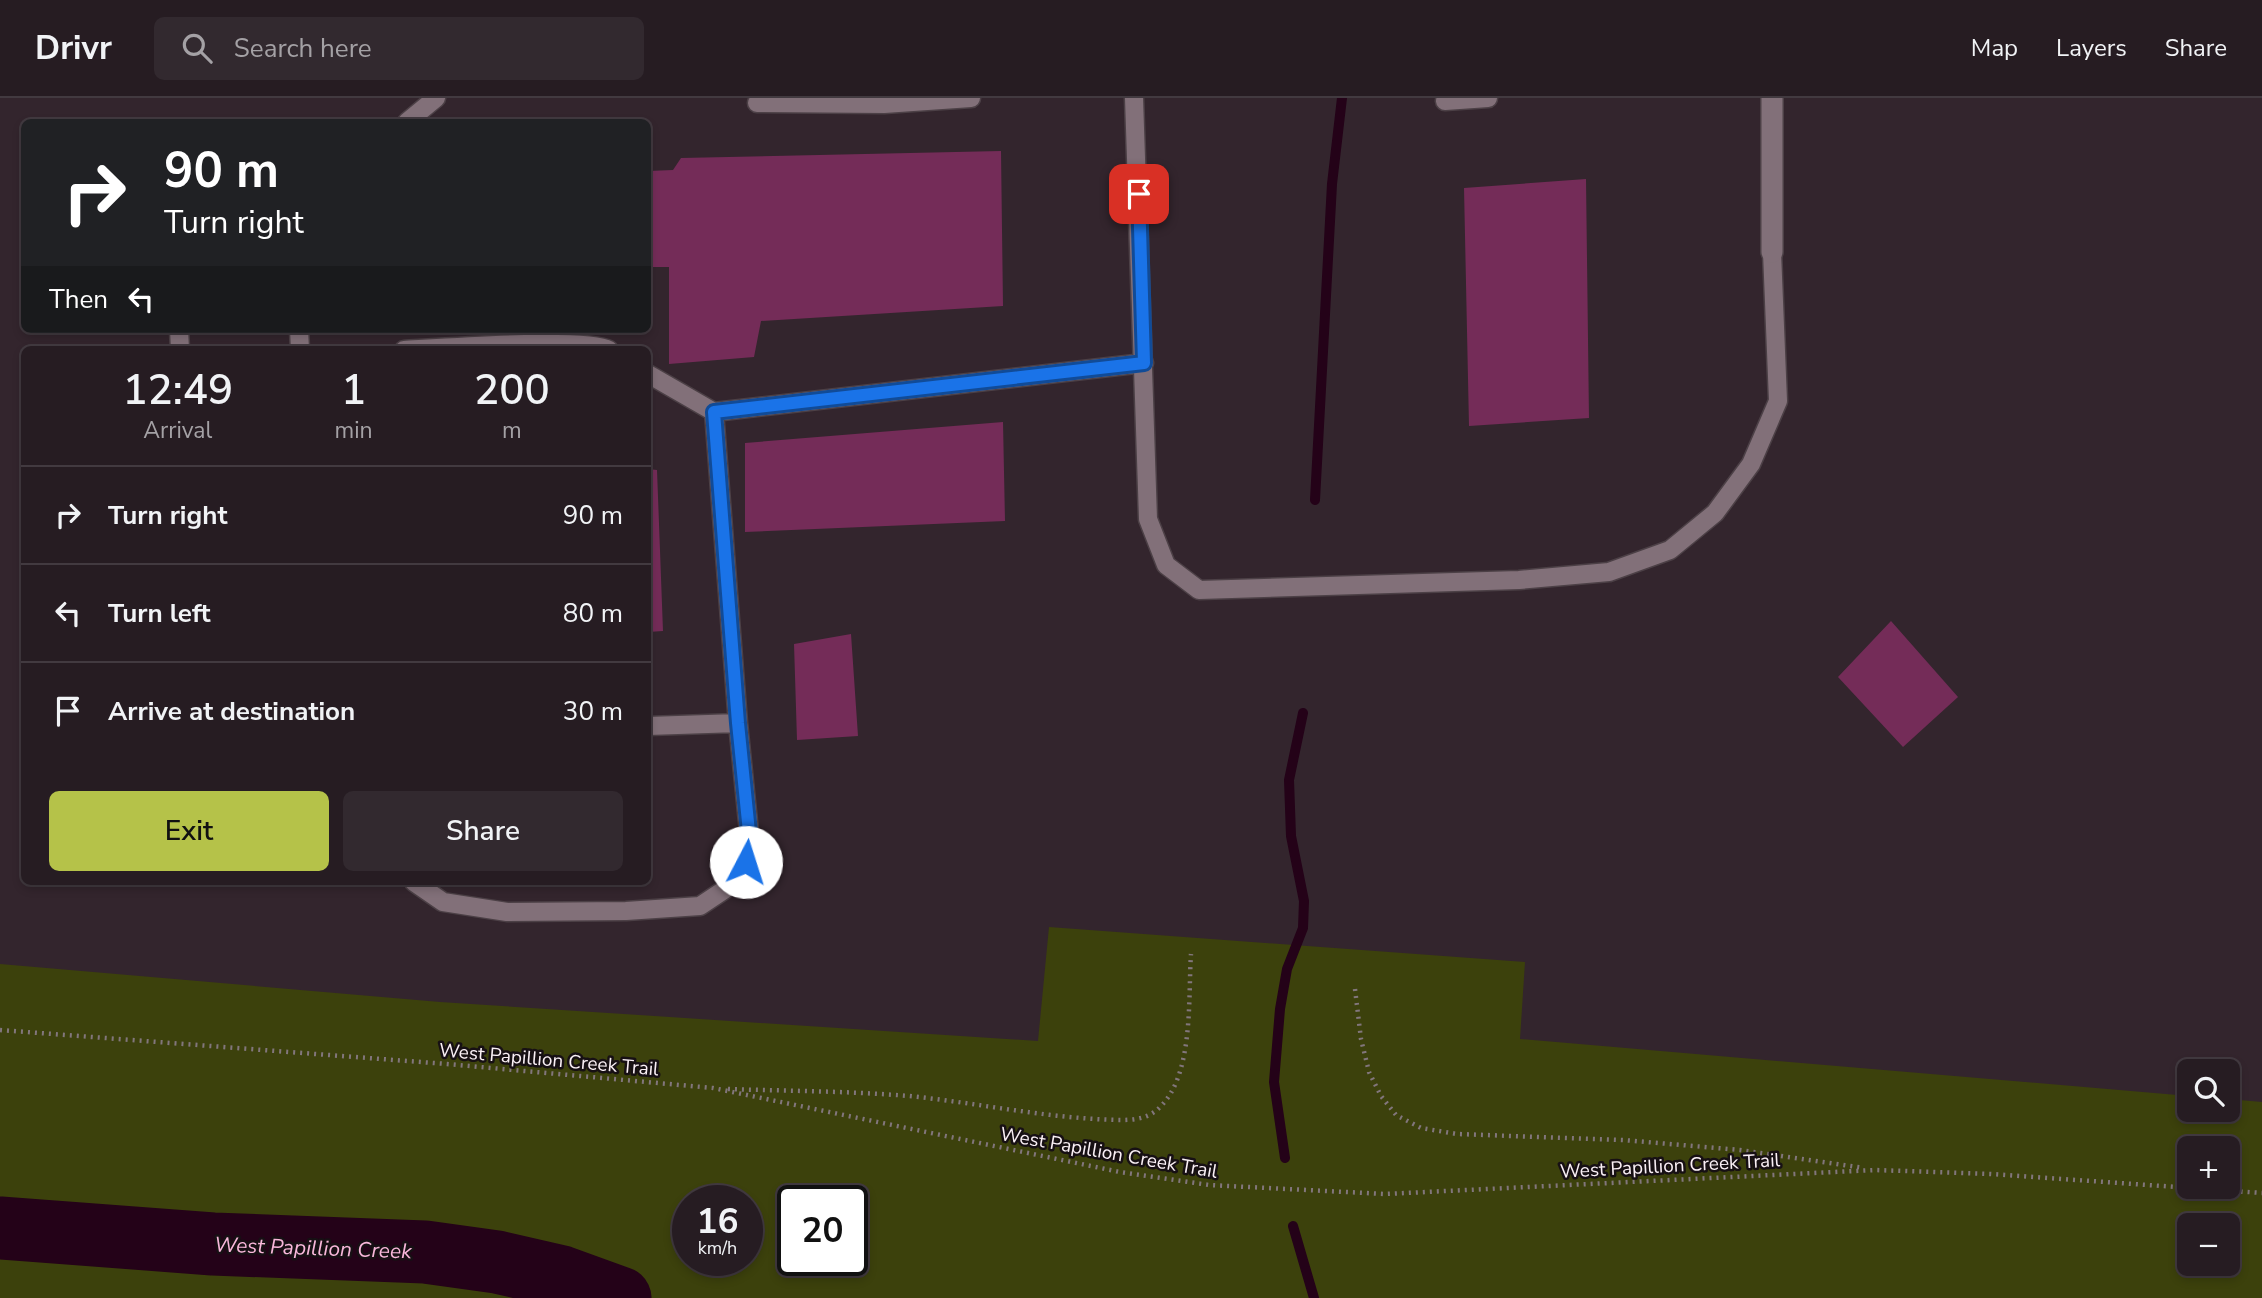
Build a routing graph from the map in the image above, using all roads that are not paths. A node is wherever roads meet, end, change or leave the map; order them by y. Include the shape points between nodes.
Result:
1 (436, 98) edge
2 (971, 98) edge
3 (1134, 98) edge
4 (1488, 98) edge
5 (1772, 98) edge
6 (1445, 101) dead end
7 (757, 103) dead end
8 (411, 119) edge
9 (1772, 252) joint
10 (517, 346) edge
11 (585, 346) edge
12 (1144, 363) junction
13 (651, 376) edge
14 (714, 412) junction
15 (738, 723) junction
16 (651, 726) edge
17 (418, 885) edge

1 - 8 lane
2 - 7 lane via 884,104
3 - 12 lane
4 - 6 lane
5 - 9 street
9 - 12 lane via 1778,401 1751,464 1715,513 1670,551 1609,572 1519,580 1199,590 1166,565 1148,519
10 - 11 lane
12 - 14 lane
13 - 14 lane
14 - 15 lane
15 - 16 lane
15 - 17 lane via 749,832 746,862 724,890 700,906 507,912 443,902

